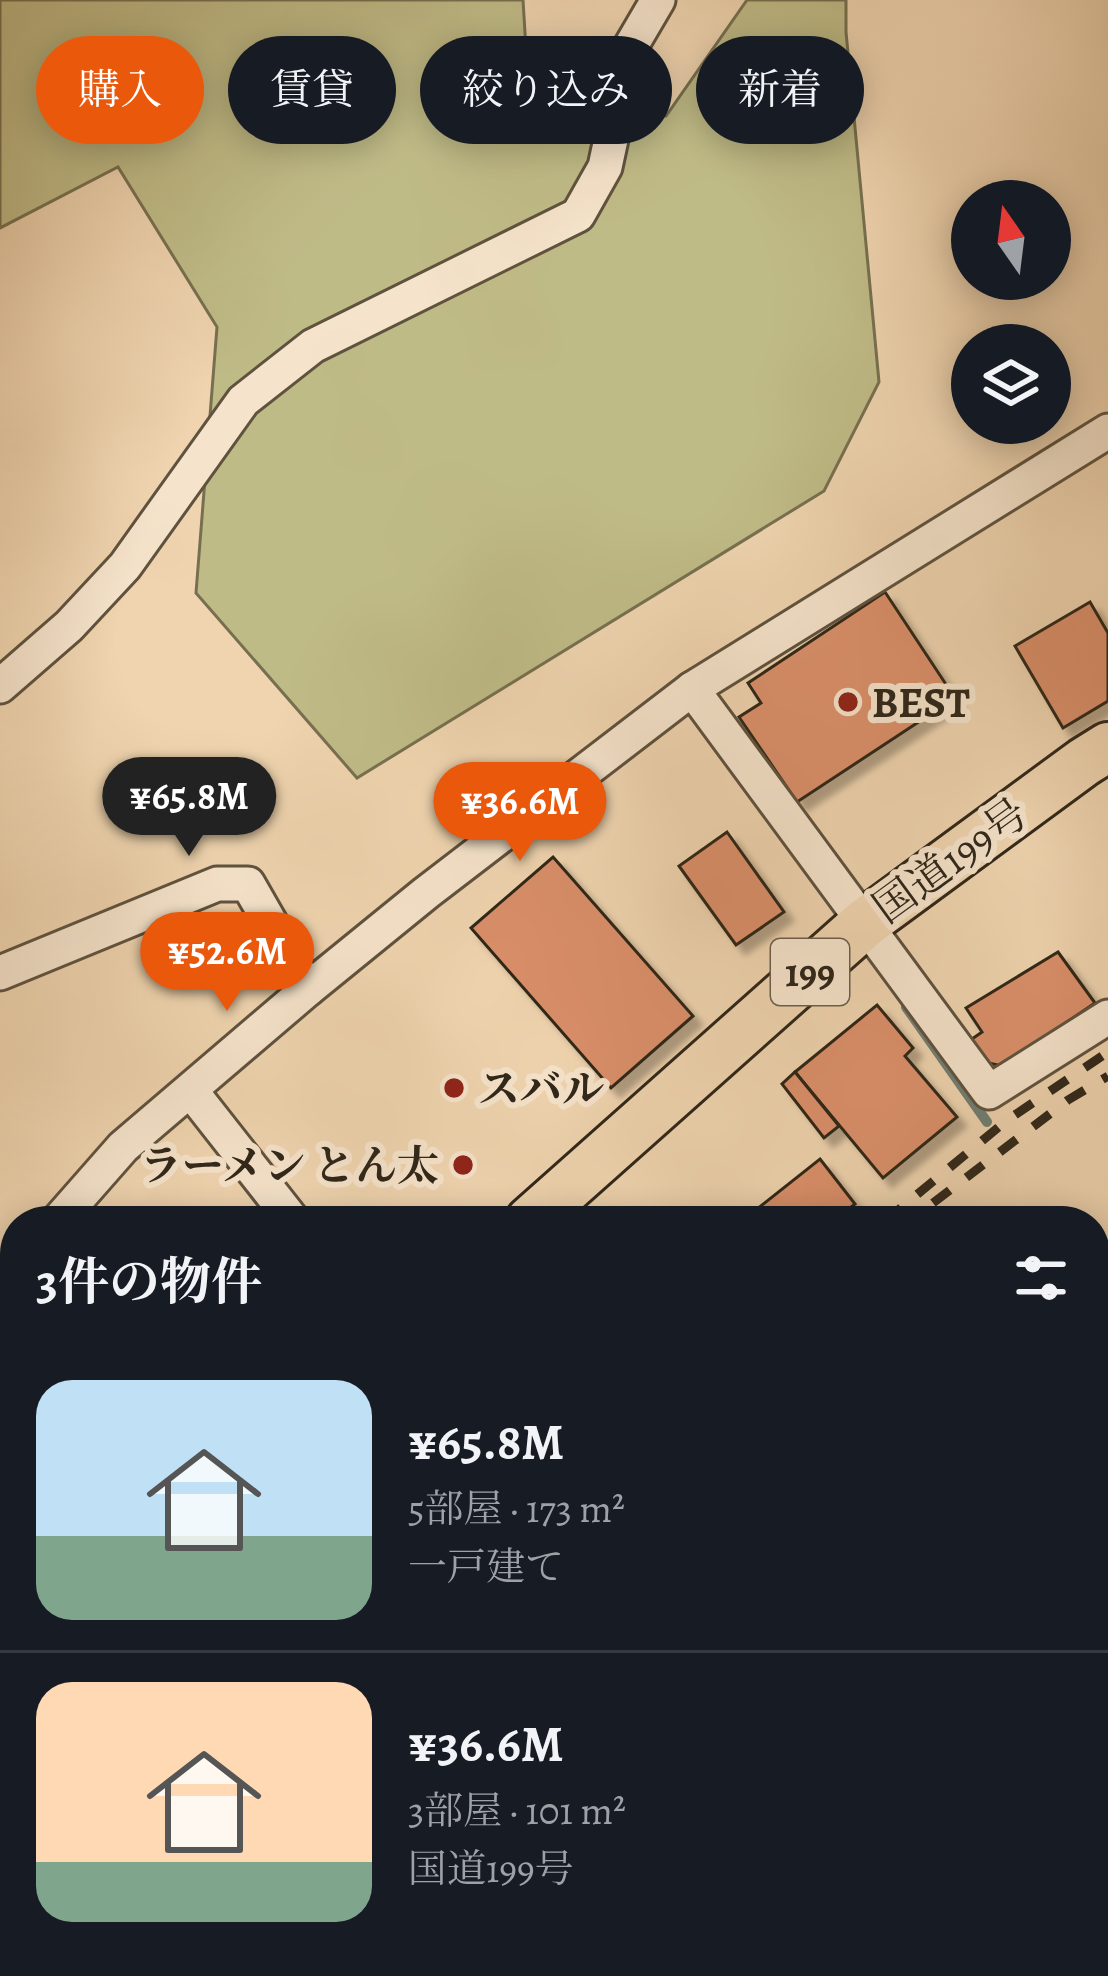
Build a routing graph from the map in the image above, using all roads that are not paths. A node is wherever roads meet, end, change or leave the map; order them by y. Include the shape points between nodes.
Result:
1 (658, 0) edge
2 (1108, 431) edge
3 (0, 686) edge
4 (692, 689) junction
5 (1108, 747) edge
6 (1108, 785) edge
7 (874, 936) junction
8 (0, 974) edge
9 (308, 989) junction
10 (1108, 1017) edge
11 (191, 1090) junction
12 (71, 1206) edge
13 (281, 1206) edge
14 (548, 1206) edge
15 (593, 1206) edge

1 - 3 street via 631,46 605,167 578,214 313,346 244,401 125,566
2 - 4 street
4 - 7 street
4 - 9 street
5 - 7 highway, 国道199号 / 199
6 - 7 highway, 国道199号 / 199
7 - 10 street via 989,1093
7 - 14 highway, 国道199号 / 199
7 - 15 highway, 国道199号 / 199
8 - 9 street via 218,884 248,884
9 - 11 street
11 - 12 street via 123,1147
11 - 13 street

